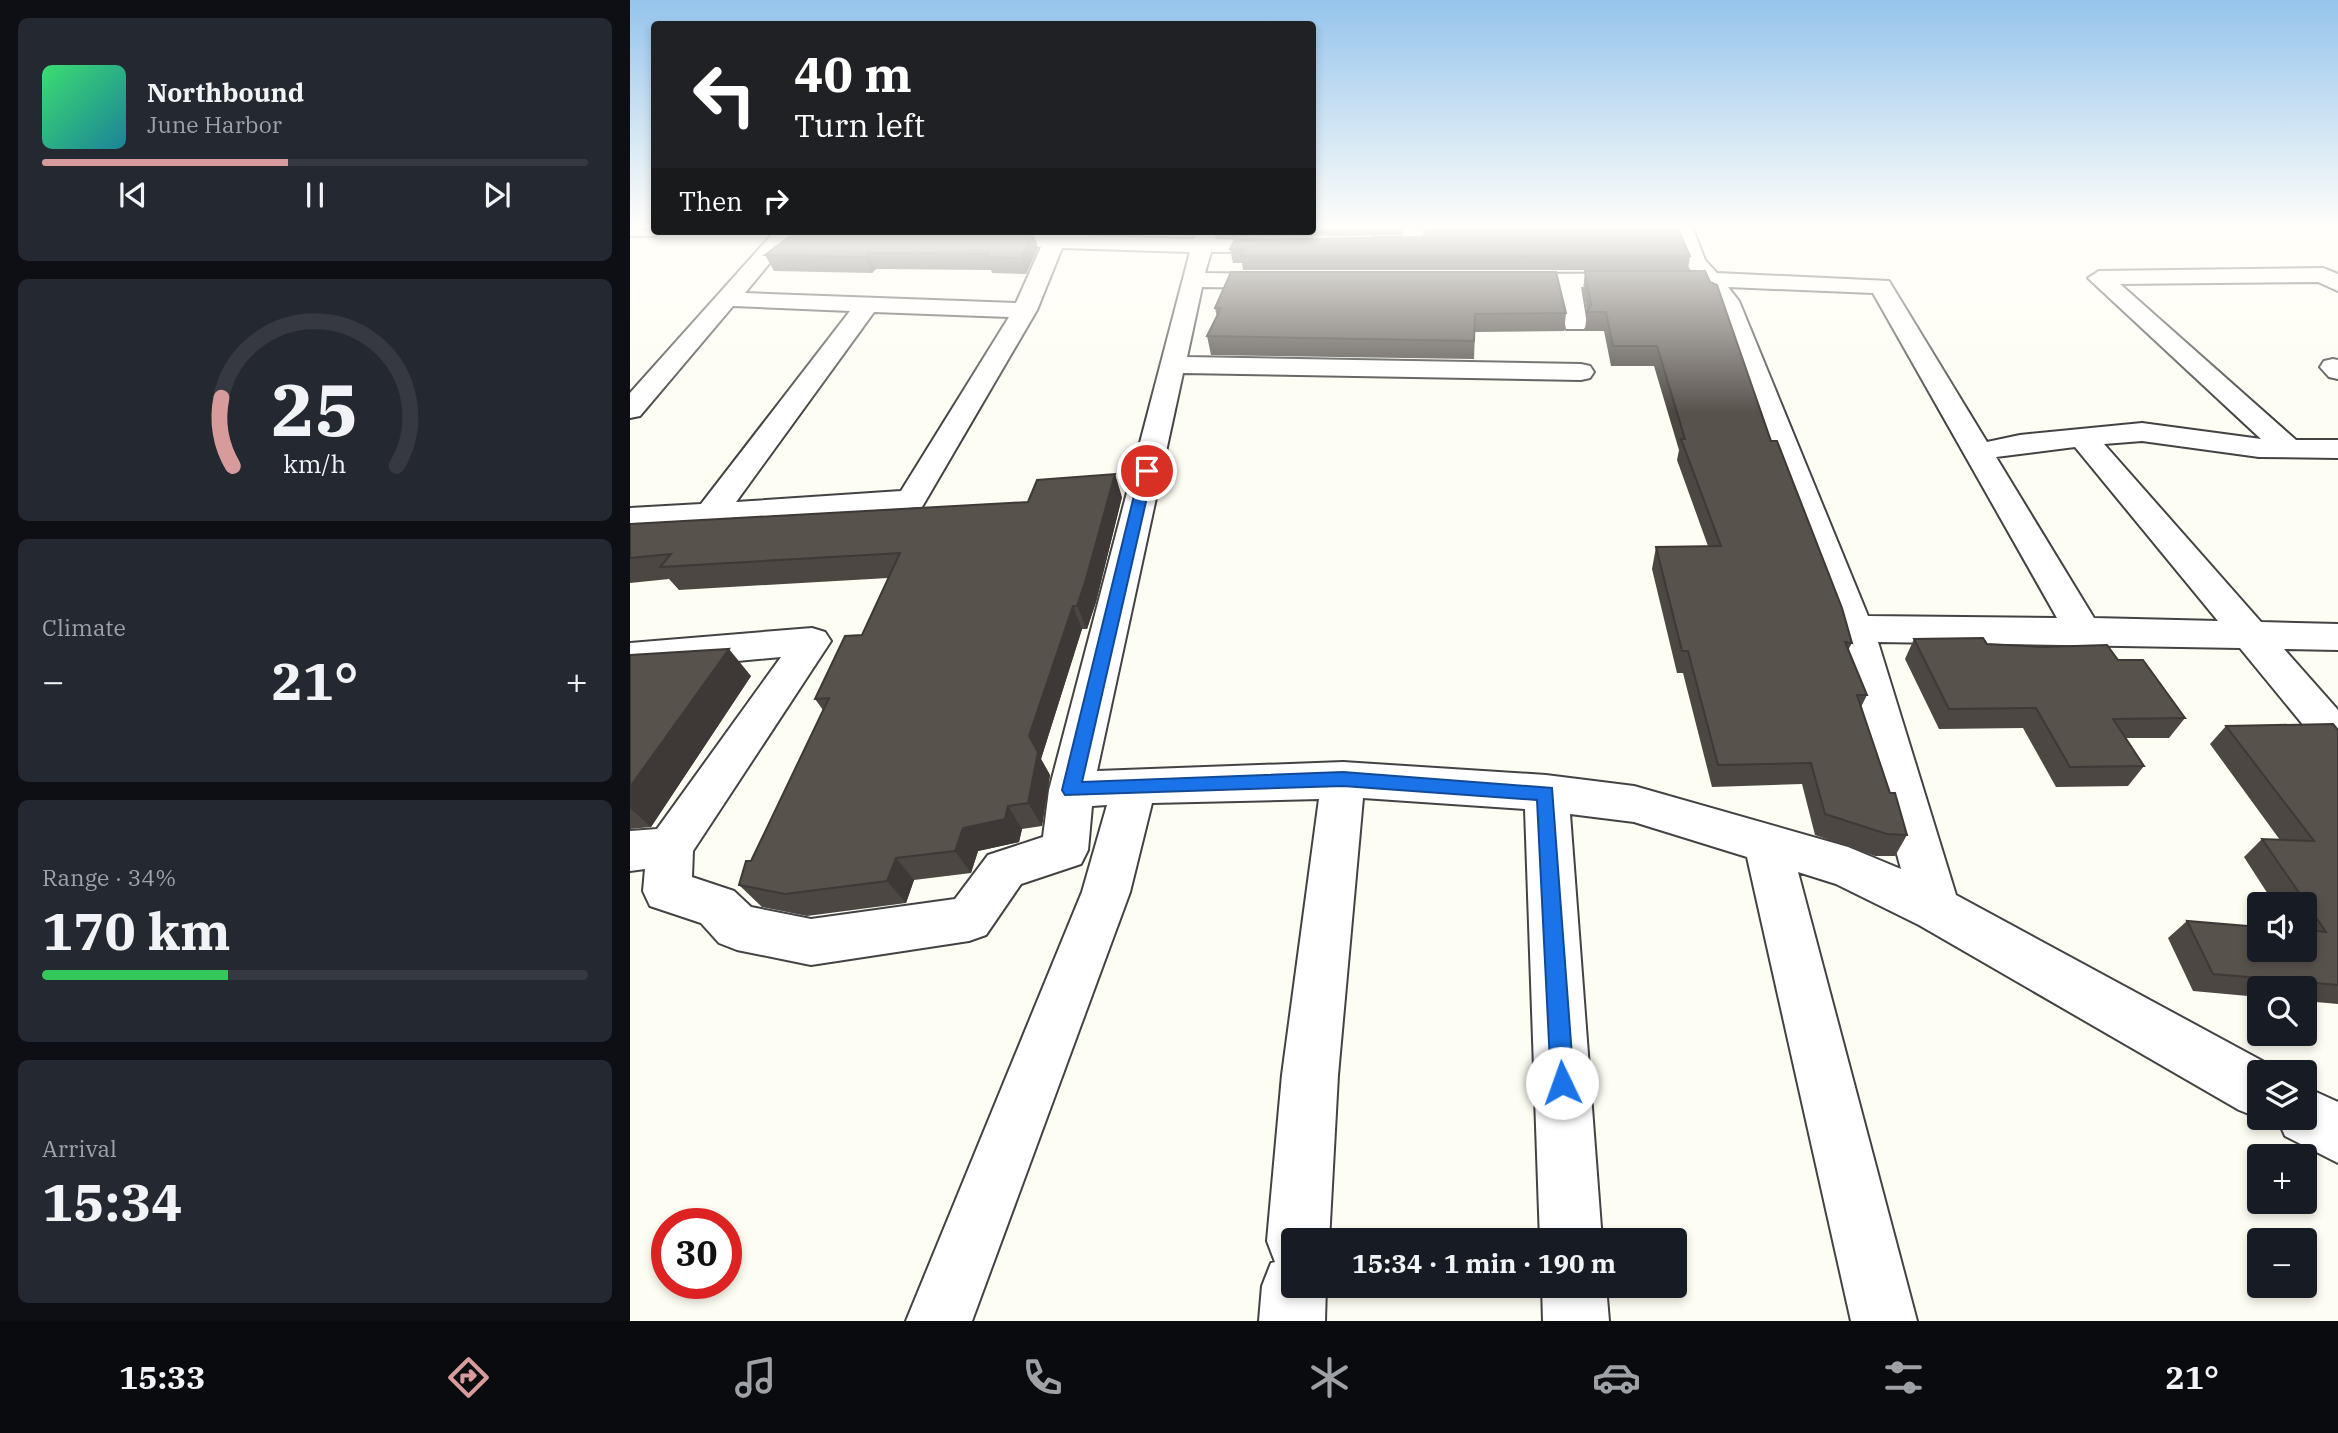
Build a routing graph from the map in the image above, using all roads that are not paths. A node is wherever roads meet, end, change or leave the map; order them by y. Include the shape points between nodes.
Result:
1 (734, 291) edge
2 (1034, 291) edge
3 (1190, 291) edge
4 (1570, 291) edge
5 (1719, 291) edge
6 (1884, 291) edge
7 (2113, 291) edge
8 (727, 299) junction
9 (867, 304) junction
10 (1025, 310) junction
11 (1575, 324) dead end
12 (1172, 365) junction
13 (1581, 372) dead end
14 (630, 410) edge
15 (2084, 438) junction
16 (2289, 449) junction
17 (2338, 449) edge
18 (1979, 452) junction
19 (710, 513) junction
20 (630, 518) edge
21 (1855, 629) junction
22 (2083, 631) junction
23 (2249, 635) junction
24 (2338, 637) edge
25 (630, 657) edge
26 (2338, 738) edge
27 (1343, 779) junction
28 (1134, 786) junction
29 (1072, 790) junction
30 (1546, 793) junction
31 (1767, 844) junction
32 (650, 849) edge
33 (1936, 909) junction
34 (2247, 1083) edge
35 (2317, 1123) edge
36 (2338, 1134) edge
37 (1299, 1228) edge
38 (1570, 1228) edge
39 (1293, 1298) edge
40 (1575, 1298) edge
41 (939, 1321) edge
42 (1292, 1321) edge
43 (1576, 1321) edge
44 (1884, 1321) edge

1 - 8 street
2 - 10 street
3 - 12 street
4 - 11 street
5 - 21 street
6 - 18 street
7 - 16 street
8 - 9 street
8 - 14 street
9 - 10 street
9 - 19 street
10 - 19 street via 911,500
12 - 13 street
12 - 29 street
15 - 16 street via 2142,432
15 - 18 street
15 - 23 street
16 - 17 street
18 - 22 street
19 - 20 street
21 - 22 street
21 - 33 street
22 - 23 street
23 - 24 street
23 - 26 street
25 - 32 street via 812,641
27 - 28 street
27 - 30 street
27 - 37 street via 1310,1075
28 - 29 street
28 - 41 street via 1106,892
29 - 32 street via 1065,850 1005,869 969,919 811,942 737,926 717,906 667,891
30 - 31 street via 1634,804
30 - 38 street
31 - 33 street via 1848,867
31 - 44 street
33 - 34 street
35 - 36 street
39 - 42 street
40 - 43 street

